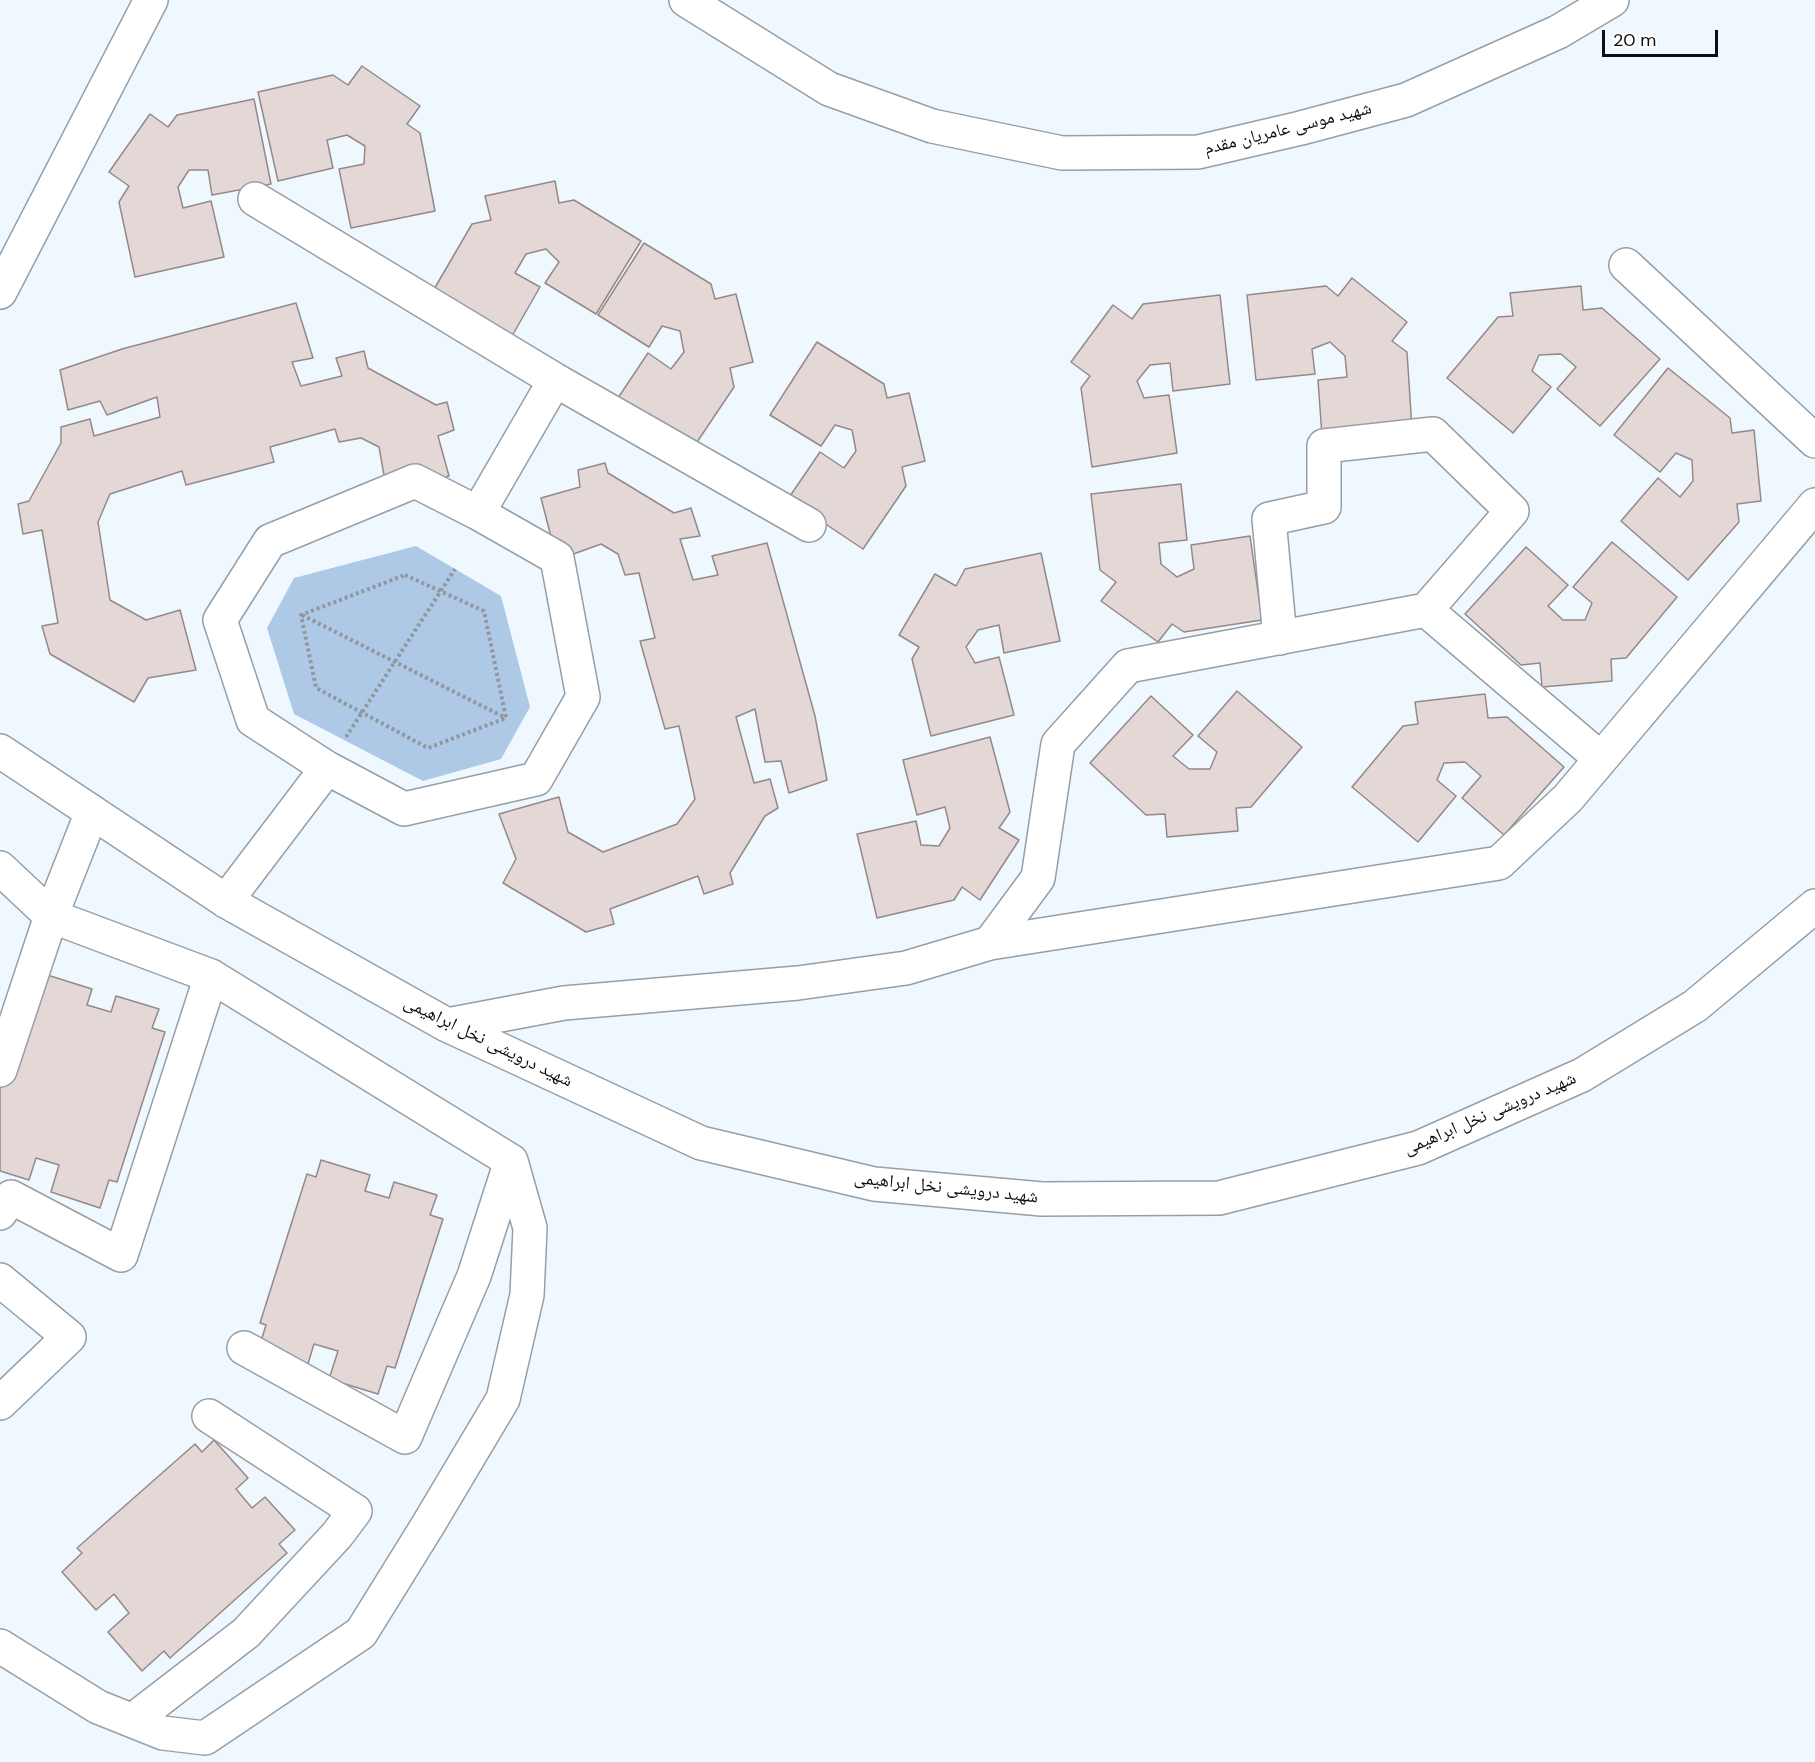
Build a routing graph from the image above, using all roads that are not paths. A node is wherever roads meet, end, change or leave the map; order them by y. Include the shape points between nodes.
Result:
1 (151, 0) edge
2 (686, 0) edge
3 (1612, 0) edge
4 (255, 199) dead end
5 (1626, 265) dead end
6 (0, 292) edge
7 (555, 380) junction
8 (1815, 441) edge
9 (1815, 505) edge
10 (478, 513) junction
11 (809, 525) dead end
12 (1426, 610) junction
13 (1280, 638) junction
14 (0, 751) edge
15 (1600, 758) junction
16 (327, 768) junction
17 (92, 812) junction
18 (0, 868) edge
19 (226, 901) junction
20 (1815, 906) edge
21 (51, 916) junction
22 (990, 943) junction
23 (211, 976) junction
24 (447, 1025) junction
25 (0, 1070) edge
26 (511, 1161) junction
27 (0, 1213) edge
28 (0, 1280) edge
29 (244, 1348) dead end
30 (0, 1403) edge
31 (209, 1416) dead end
32 (0, 1646) edge
33 (133, 1720) junction

1 - 6 street
2 - 3 street, شهید موسی عامریان مقدم via 829,89 932,126 1062,153 1198,152 1406,100 1558,32
4 - 7 street
5 - 8 street
7 - 10 street
7 - 11 street
9 - 15 street
10 - 16 street via 415,481 270,541 220,620 253,720
10 - 16 street via 557,558 583,698 536,779 404,809
12 - 13 street
12 - 13 street via 1512,511 1433,434 1324,446 1324,507 1269,519
12 - 15 street
13 - 22 street via 1128,666 1058,744 1038,878
14 - 17 street, شهید درویشی نخل ابراهیمی
15 - 22 street via 1568,798 1499,863
16 - 19 street
17 - 19 street, شهید درویشی نخل ابراهیمی
17 - 21 street
18 - 21 street
19 - 24 street, شهید درویشی نخل ابراهیمی
20 - 24 street, شهید درویشی نخل ابراهیمی via 1695,1006 1582,1075 1418,1148 1219,1198 1042,1199 874,1184 701,1143
21 - 23 street
21 - 25 street
22 - 24 street via 906,968 798,983 564,1003
23 - 26 street
23 - 27 street via 122,1255 11,1197
26 - 29 street via 474,1276 405,1437
26 - 33 street via 530,1228 527,1295 503,1400 361,1633 205,1738 163,1733
28 - 30 street via 69,1337
31 - 33 street via 355,1511 246,1633
32 - 33 street via 98,1707

